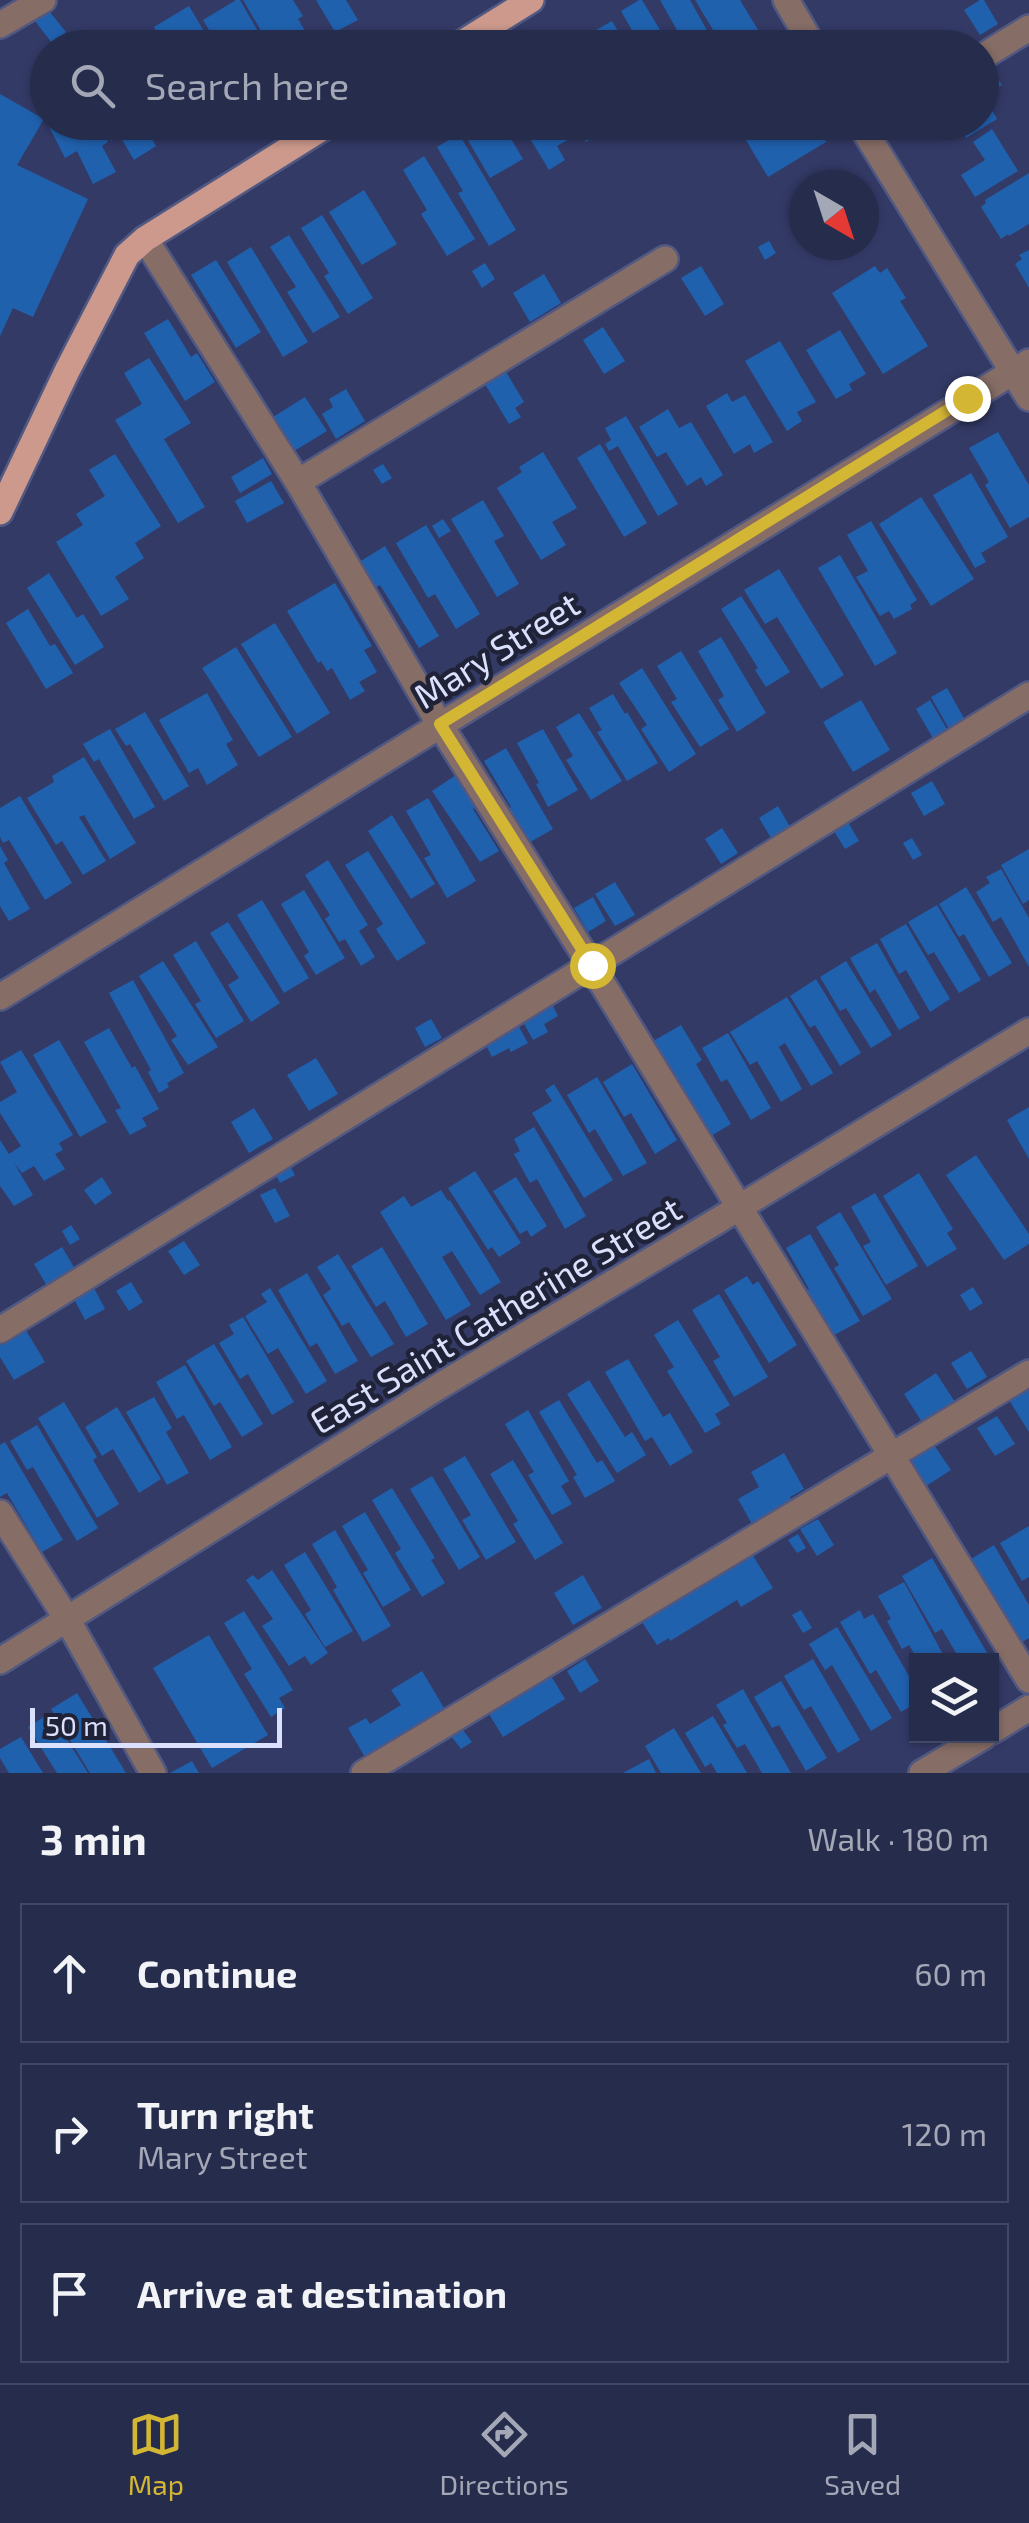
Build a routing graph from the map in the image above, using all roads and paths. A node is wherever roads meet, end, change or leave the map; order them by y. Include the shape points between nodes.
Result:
1 (43, 0) edge
2 (531, 0) edge
3 (786, 0) edge
4 (0, 25) edge
5 (1029, 28) edge
6 (483, 30) edge
7 (804, 30) edge
8 (999, 47) edge
9 (303, 140) edge
10 (875, 140) edge
11 (144, 238) junction
12 (665, 260) dead end
13 (1021, 367) edge
14 (1029, 398) edge
15 (298, 482) junction
16 (0, 512) edge
17 (1029, 694) edge
18 (440, 724) junction
19 (592, 965) junction
20 (0, 997) edge
21 (1029, 1031) edge
22 (738, 1208) junction
23 (0, 1330) edge
24 (1029, 1373) edge
25 (890, 1456) junction
26 (0, 1513) edge
27 (67, 1619) junction
28 (0, 1661) edge
29 (1029, 1680) edge
30 (1029, 1708) edge
31 (999, 1727) edge
32 (972, 1743) edge
33 (153, 1773) edge
34 (364, 1773) edge
35 (922, 1773) edge

1 - 4 street
2 - 6 main road
3 - 7 street
5 - 8 street
9 - 11 main road
10 - 13 street
11 - 15 street
11 - 16 main road via 127,255
12 - 15 street
13 - 14 street
13 - 18 street, Mary Street
15 - 18 street
17 - 19 street
18 - 19 street
18 - 20 street, Mary Street
19 - 22 street
19 - 23 street
21 - 22 street, East Saint Catherine Street
22 - 25 street
22 - 27 street, East Saint Catherine Street
24 - 25 street
25 - 29 street
25 - 34 street
26 - 27 street
27 - 28 street, East Saint Catherine Street
27 - 33 street
30 - 31 street
32 - 35 street

